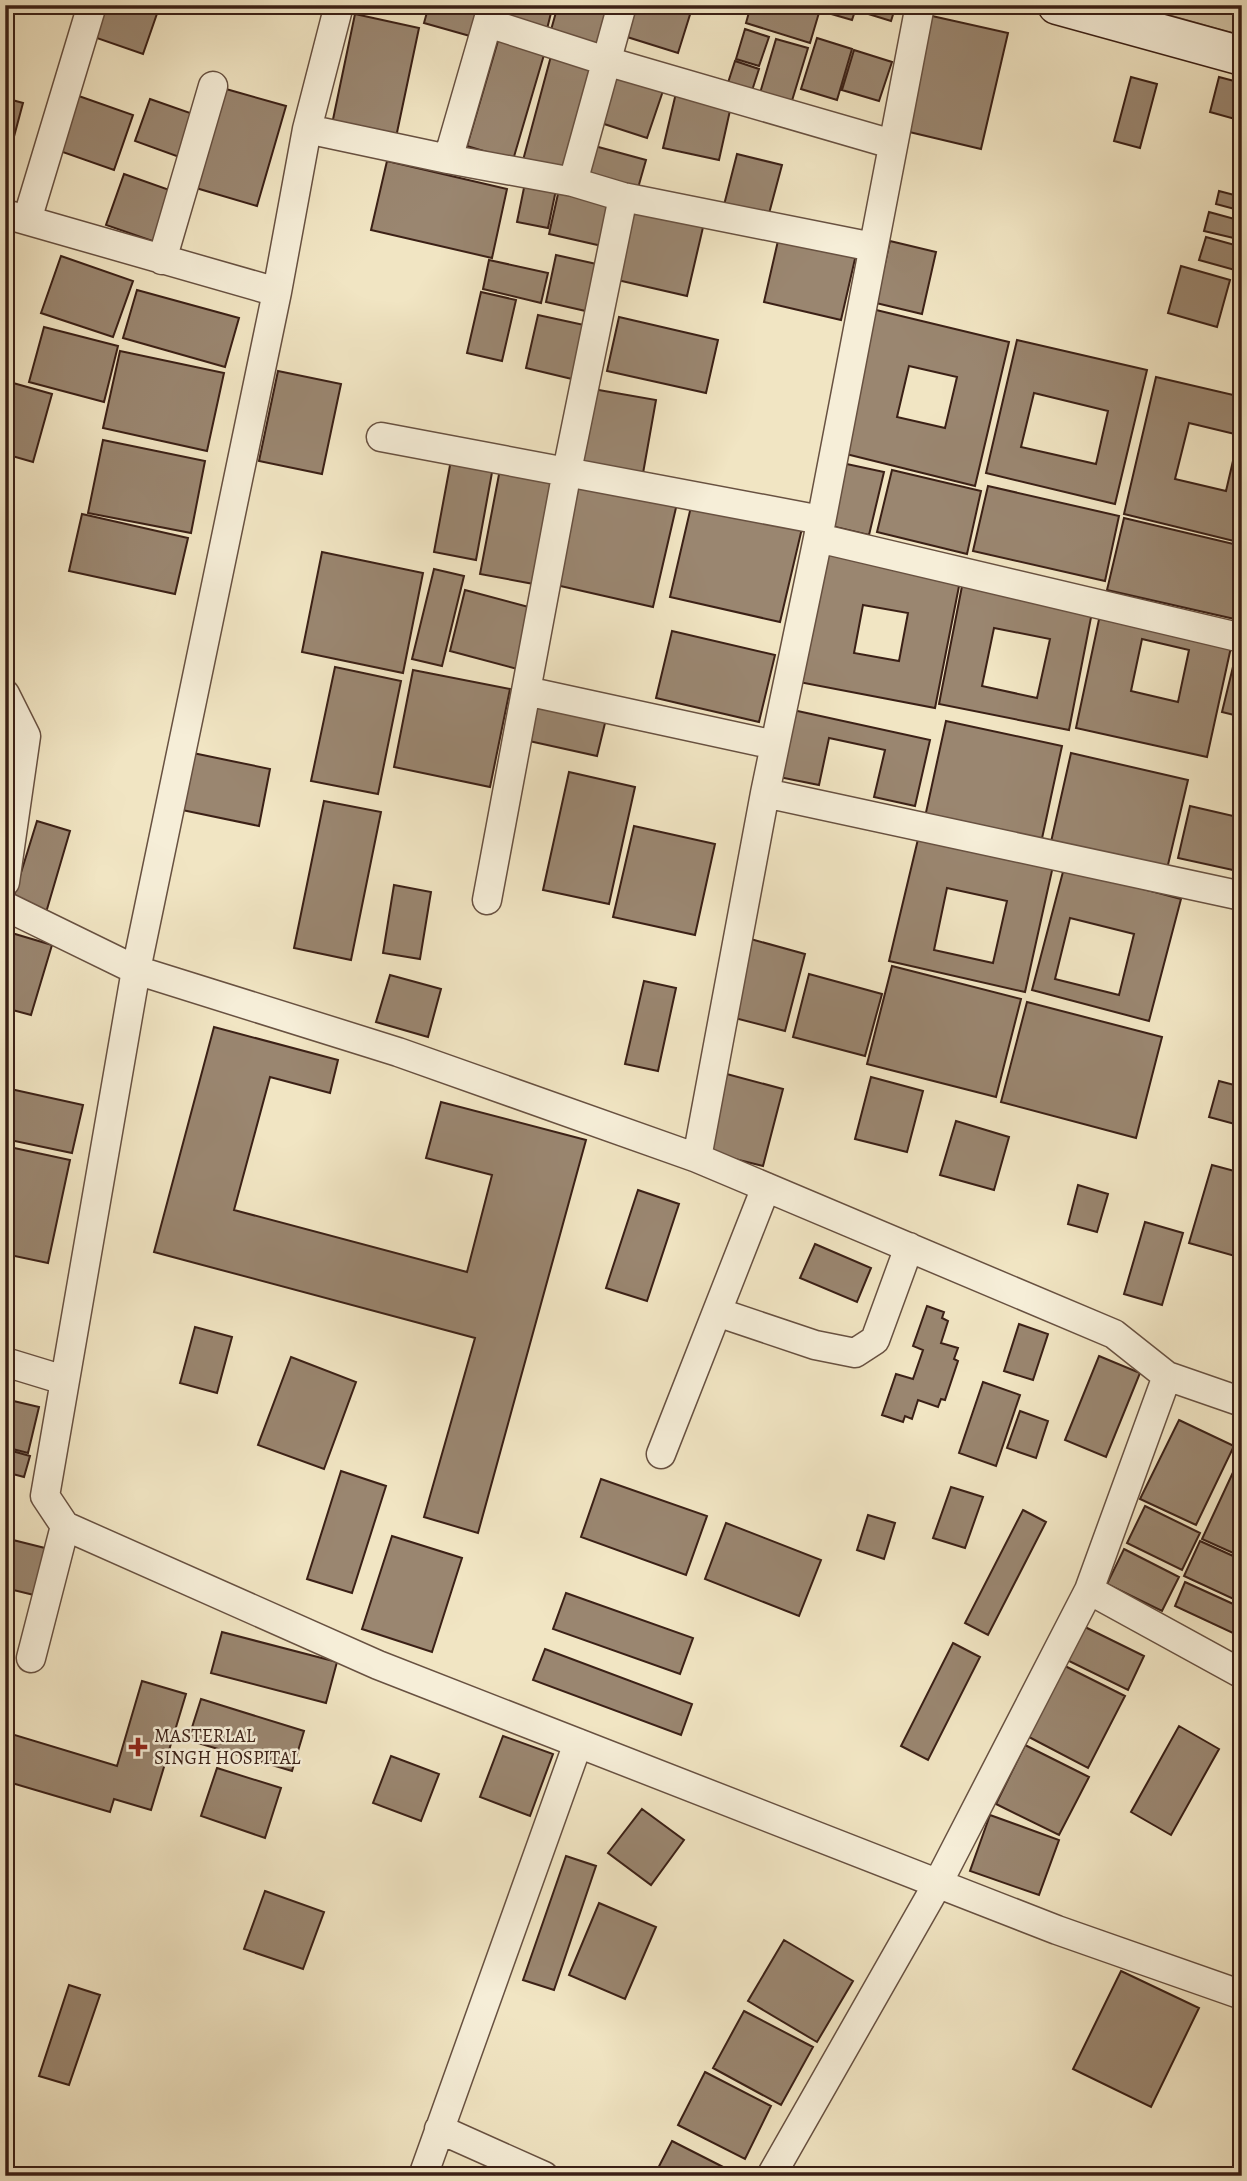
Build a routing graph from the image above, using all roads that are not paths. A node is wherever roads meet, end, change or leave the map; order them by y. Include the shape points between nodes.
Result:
1 (92, 5) edge
2 (339, 5) edge
3 (622, 5) edge
4 (920, 5) edge
5 (1057, 5) edge
6 (491, 14) edge
7 (1242, 56) edge
8 (606, 61) junction
9 (213, 86) dead end
10 (307, 129) junction
11 (892, 144) junction
12 (448, 159) junction
13 (573, 182) junction
14 (622, 197) junction
15 (16, 217) edge
16 (873, 247) junction
17 (162, 260) junction
18 (276, 292) junction
19 (381, 437) dead end
20 (567, 471) junction
21 (820, 529) junction
22 (1242, 638) edge
23 (526, 691) junction
24 (5, 694) edge
25 (775, 745) junction
26 (765, 793) junction
27 (5, 882) edge
28 (1242, 896) edge
29 (487, 900) dead end
30 (5, 906) edge
31 (136, 970) junction
32 (697, 1158) junction
33 (766, 1187) junction
34 (909, 1247) junction
35 (717, 1312) junction
36 (5, 1362) edge
37 (1167, 1376) junction
38 (64, 1380) junction
39 (1242, 1402) edge
40 (661, 1454) dead end
41 (65, 1526) junction
42 (1089, 1590) junction
43 (31, 1658) dead end
44 (1242, 1674) edge
45 (578, 1743) junction
46 (938, 1883) junction
47 (1242, 1995) edge
48 (439, 2129) junction
49 (423, 2176) edge
50 (544, 2176) edge
51 (771, 2176) edge

1 - 15 street
2 - 10 street
3 - 8 street
4 - 11 street
5 - 7 street
6 - 8 street
6 - 12 street
8 - 11 street
8 - 13 street
9 - 17 street
10 - 12 street
10 - 18 street
11 - 16 street
12 - 13 street
13 - 14 street
14 - 16 street
14 - 20 street
15 - 17 street
16 - 21 street
17 - 18 street
18 - 31 street
19 - 20 street
20 - 21 street
20 - 23 street
21 - 22 street
21 - 25 street
23 - 25 street
23 - 29 street
24 - 27 street via 26,736
25 - 26 street
26 - 28 street
26 - 32 street
30 - 31 street
31 - 32 street via 398,1052
31 - 38 street
32 - 33 street
33 - 34 street
33 - 35 street
34 - 35 street via 875,1340 855,1353
34 - 37 street via 1114,1334
35 - 40 street
36 - 38 street
37 - 39 street
37 - 42 street
38 - 41 street via 44,1496
41 - 43 street
41 - 45 street via 378,1665
42 - 44 street
42 - 46 street
45 - 46 street
45 - 48 street
46 - 47 street
46 - 51 street
48 - 49 street
48 - 50 street

